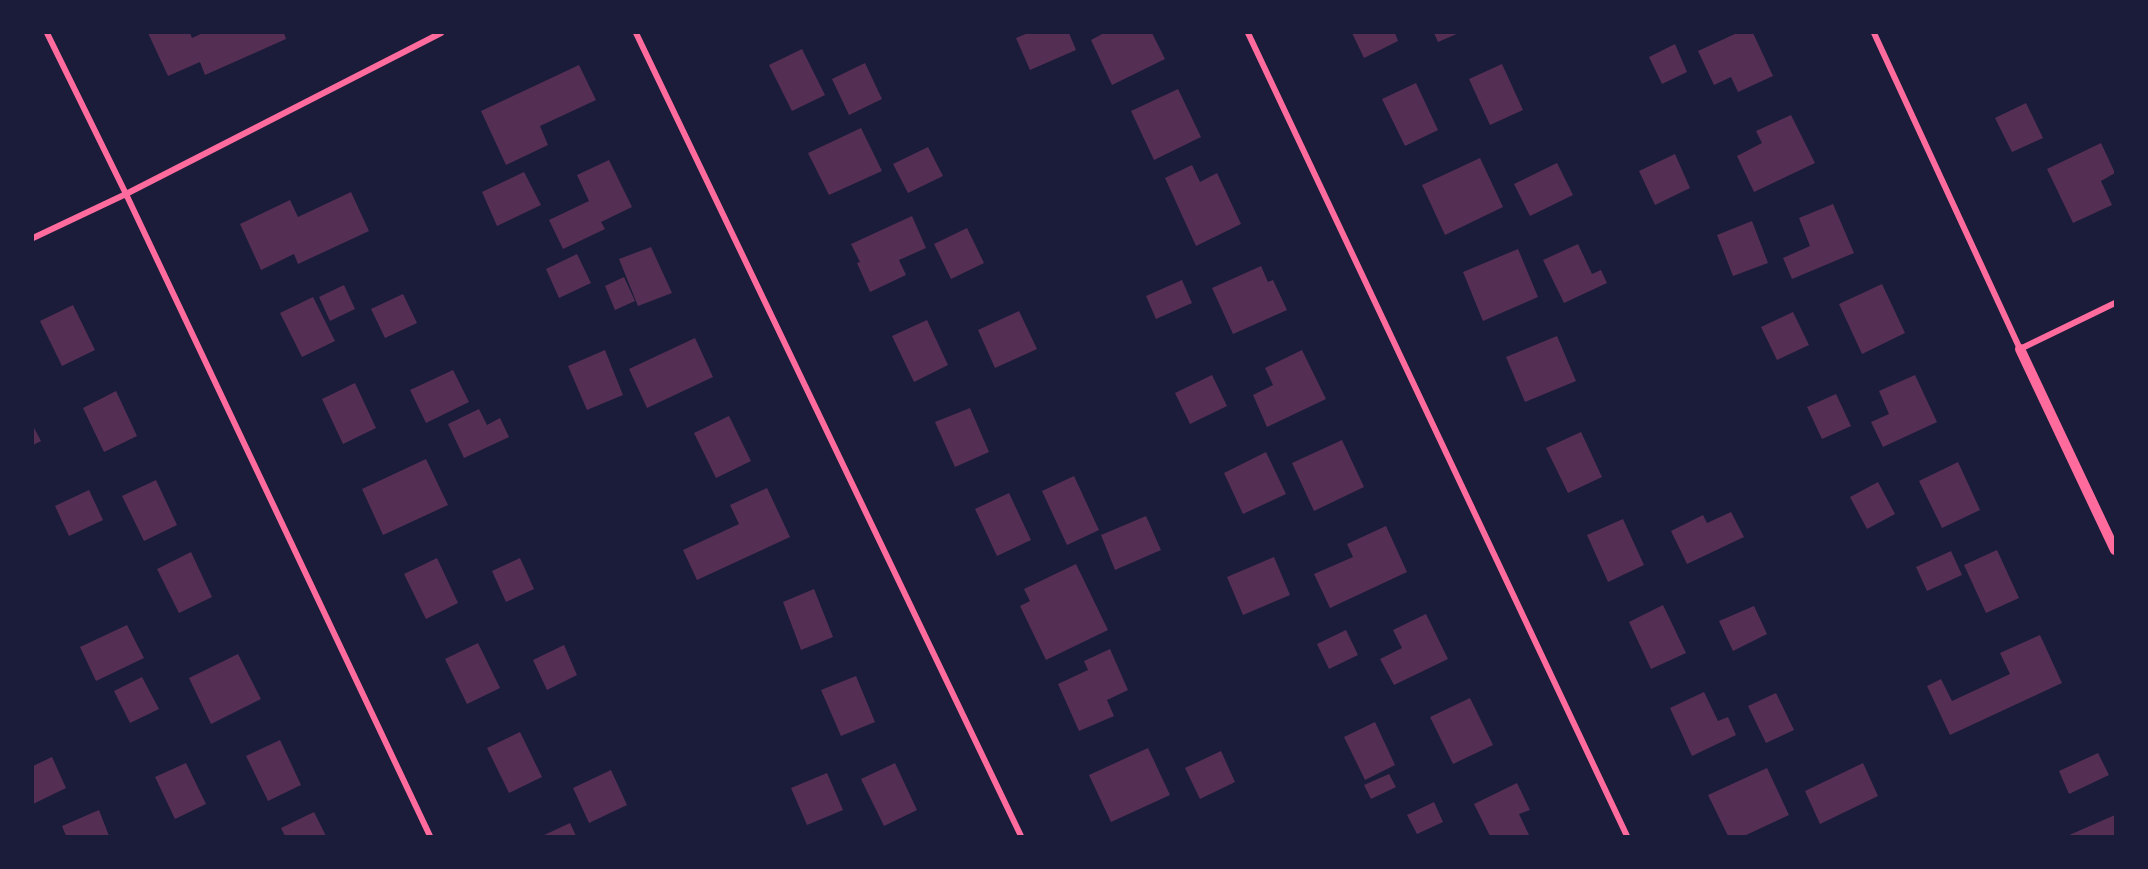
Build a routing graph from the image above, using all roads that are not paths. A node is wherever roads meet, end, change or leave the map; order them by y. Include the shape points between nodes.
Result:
1 (47, 33) edge
2 (441, 33) edge
3 (636, 33) edge
4 (1248, 33) edge
5 (1874, 33) edge
6 (126, 194) junction
7 (33, 238) edge
8 (2115, 303) edge
9 (2020, 349) junction
10 (2115, 550) edge
11 (430, 836) edge
12 (1021, 836) edge
13 (1627, 836) edge

1 - 6 street
2 - 6 street
3 - 12 street
4 - 13 street
5 - 9 street
6 - 7 street
6 - 11 street
8 - 9 street
9 - 10 street

